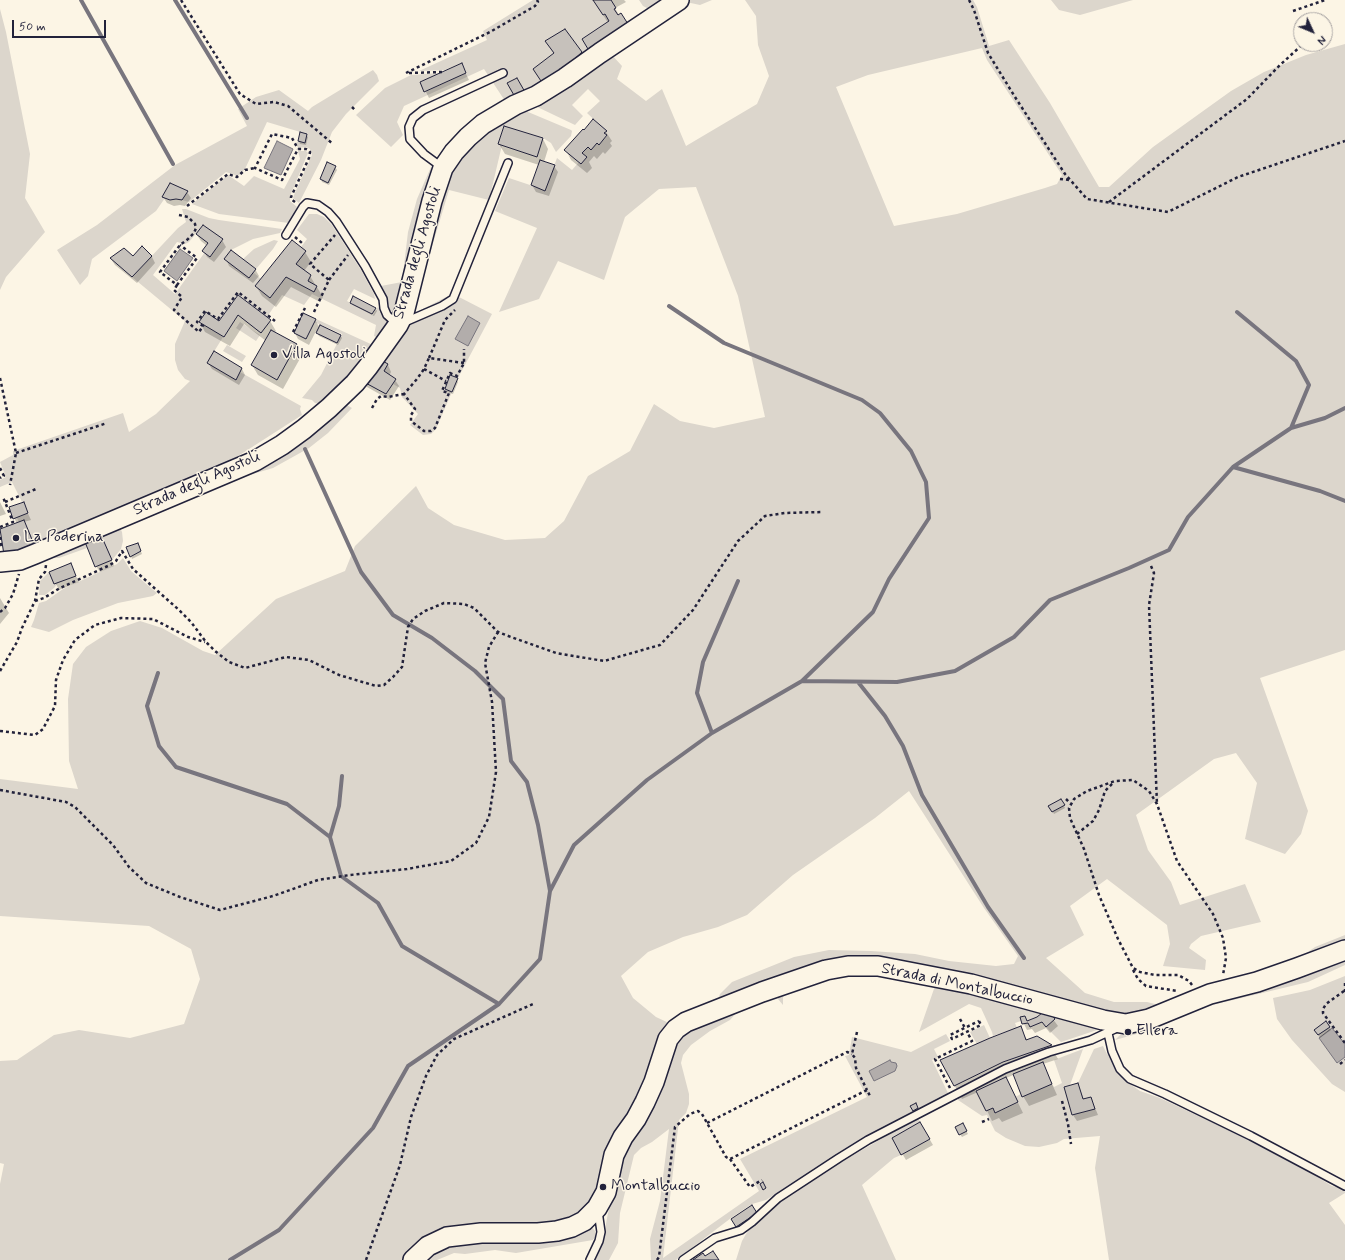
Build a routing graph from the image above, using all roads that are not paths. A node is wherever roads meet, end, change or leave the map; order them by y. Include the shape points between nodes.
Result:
1 (679, 0) edge
2 (503, 73) dead end
3 (508, 163) dead end
4 (443, 168) junction
5 (286, 235) dead end
6 (398, 325) junction
7 (0, 562) edge
8 (1345, 950) edge
9 (1126, 1024) junction
10 (1108, 1033) junction
11 (1345, 1186) edge
12 (597, 1208) junction
13 (413, 1260) edge
14 (590, 1260) edge
15 (684, 1260) edge

1 - 4 street, Strada degli Agostoli via 565,78 483,124 454,152
2 - 4 lane via 423,110 413,118 409,127 410,139 424,154
3 - 6 lane via 453,299
4 - 6 street, Strada degli Agostoli via 432,200 404,313
5 - 6 lane via 307,203 318,205 328,212 365,266 383,299 388,315
6 - 7 street, Strada degli Agostoli via 355,382 322,415 282,445 255,461 20,560
8 - 9 street, Strada di Montalbuccio via 1270,977 1221,991 1190,995 1149,1019
9 - 10 lane
9 - 12 street, Strada di Montalbuccio via 971,984 878,966 848,966 826,970 762,992 686,1022 668,1039 645,1102 622,1137 614,1155 606,1192
10 - 11 lane via 1120,1069 1130,1079 1251,1136
10 - 15 lane via 1015,1065 868,1140 778,1198 741,1230 715,1238
12 - 13 street, Strada di Montalbuccio via 584,1221 557,1231 481,1233 447,1237 428,1246
12 - 14 lane via 601,1232

